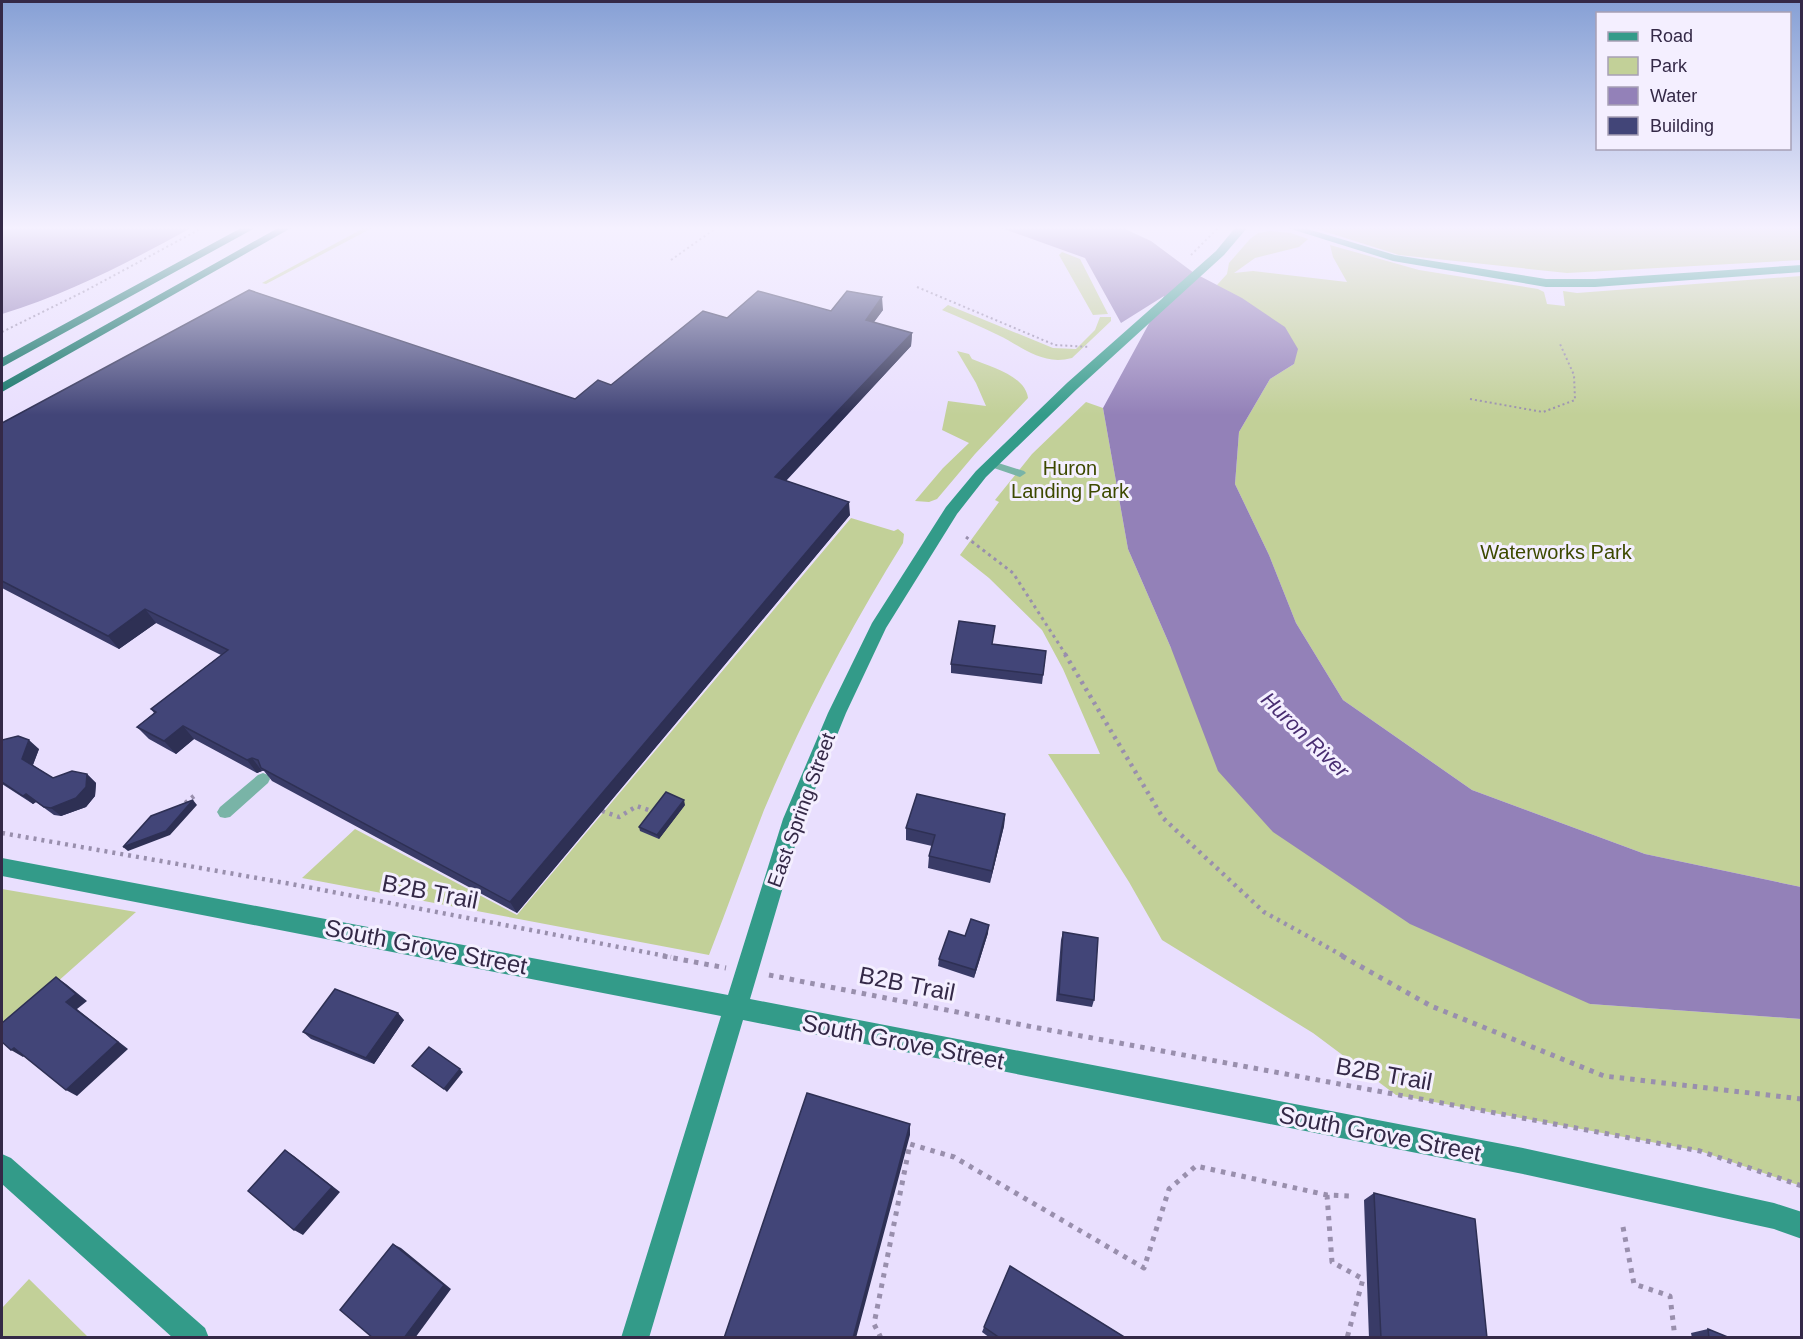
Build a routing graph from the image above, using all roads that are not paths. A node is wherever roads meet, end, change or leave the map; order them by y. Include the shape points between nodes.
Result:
1 (135, 290) edge
2 (174, 290) edge
3 (1173, 290) edge
4 (2, 363) edge
5 (2, 388) edge
6 (992, 464) junction
7 (1020, 473) dead end
8 (263, 780) edge
9 (225, 812) dead end
10 (2, 867) edge
11 (737, 1009) junction
12 (2, 1167) edge
13 (1802, 1226) edge
14 (195, 1338) edge
15 (635, 1338) edge

1 - 4 highway
2 - 5 highway
3 - 6 main road, East Spring Street via 1096,352
6 - 7 lane
6 - 11 main road, East Spring Street via 951,511 918,562 878,627 837,713 794,819
8 - 9 lane
10 - 11 main road, South Grove Street
11 - 13 main road, South Grove Street via 1523,1161 1774,1216
11 - 15 main road, East Spring Street
12 - 14 main road

